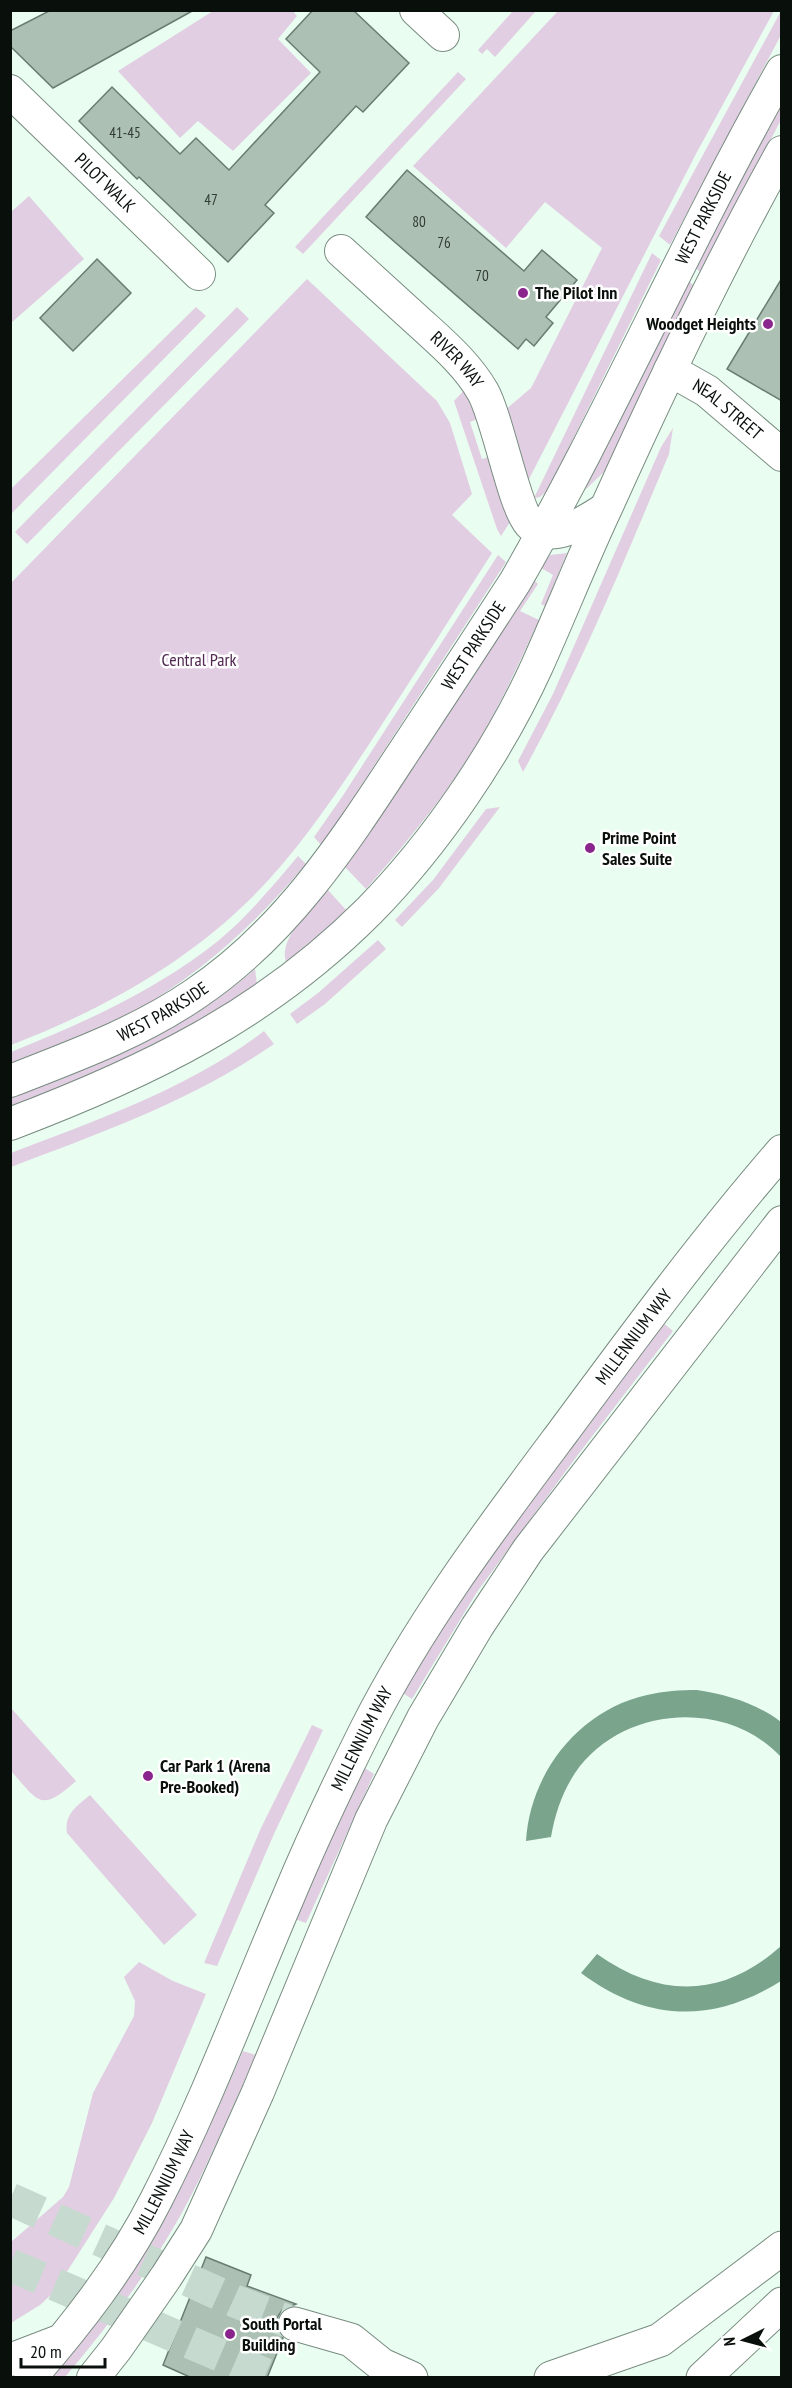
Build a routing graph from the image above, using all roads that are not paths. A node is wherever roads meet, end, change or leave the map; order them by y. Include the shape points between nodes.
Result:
1 (416, 10) edge
2 (443, 35) dead end
3 (782, 71) edge
4 (10, 91) edge
5 (782, 152) edge
6 (341, 251) dead end
7 (199, 274) dead end
8 (670, 370) junction
9 (782, 454) edge
10 (605, 509) junction
11 (543, 532) junction
12 (10, 1081) edge
13 (10, 1124) edge
14 (782, 1150) edge
15 (734, 1207) junction
16 (778, 1233) edge
17 (369, 1724) junction
18 (409, 1746) junction
19 (782, 2248) edge
20 (782, 2304) edge
21 (295, 2325) tunnel mouth
22 (64, 2339) junction
23 (10, 2360) edge
24 (30, 2378) edge
25 (93, 2378) edge
26 (411, 2378) edge
27 (551, 2378) edge
28 (703, 2378) edge

1 - 2 street
3 - 11 street, WEST PARKSIDE
4 - 7 street, PILOT WALK
5 - 8 street
6 - 11 street, RIVER WAY via 469,370 495,419 520,505 529,524
8 - 9 street, NEAL STREET via 707,391
8 - 10 street
10 - 11 street via 566,530
10 - 13 street via 536,669 498,741 438,830 369,910 300,971 227,1024 137,1072
11 - 12 street, WEST PARKSIDE via 508,592 333,858 263,939 221,975 160,1016 88,1051
14 - 15 street, MILLENNIUM WAY
15 - 16 street
15 - 17 street, MILLENNIUM WAY via 482,1540 424,1628
16 - 18 street via 528,1550 477,1627
17 - 18 street
17 - 22 street, MILLENNIUM WAY via 324,1815 214,2077 155,2202 112,2273
18 - 25 street via 371,1820 196,2230
19 - 27 highway via 660,2340
20 - 28 highway
21 - 26 highway via 351,2340 382,2365
22 - 23 street
22 - 24 street, MILLENNIUM WAY

